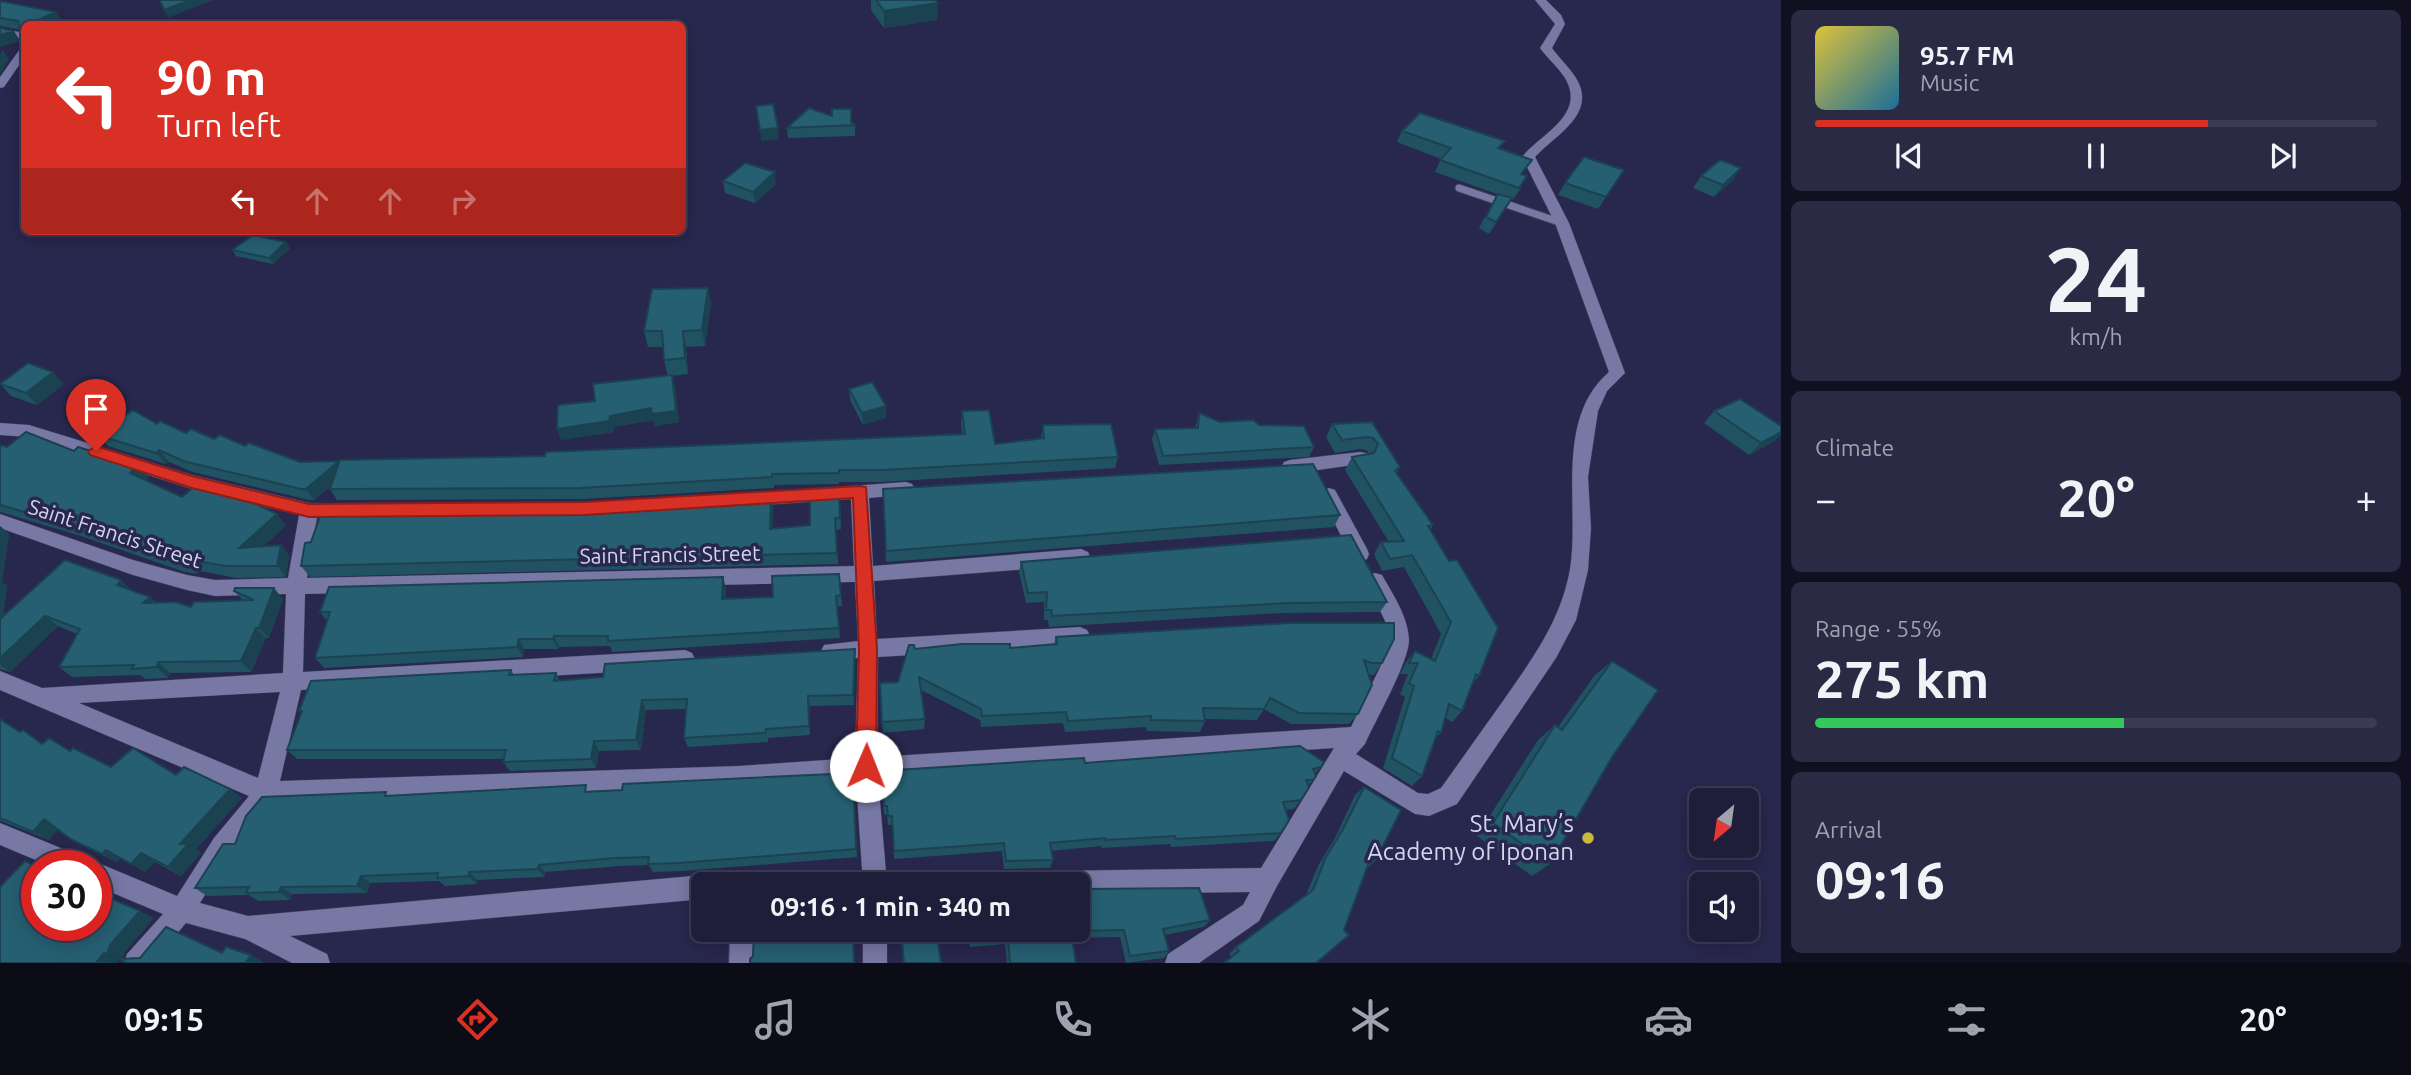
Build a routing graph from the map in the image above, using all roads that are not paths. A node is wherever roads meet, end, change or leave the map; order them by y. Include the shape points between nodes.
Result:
1 (1540, 0) edge
2 (0, 31) edge
3 (21, 35) edge
4 (19, 52) edge
5 (1, 82) edge
6 (1459, 188) dead end
7 (1562, 223) junction
8 (0, 429) edge
9 (1360, 458) edge
10 (1314, 466) junction
11 (1273, 468) edge
12 (929, 488) edge
13 (860, 492) junction
14 (736, 499) edge
15 (309, 510) junction
16 (364, 510) edge
17 (0, 521) edge
18 (1100, 555) edge
19 (865, 574) junction
20 (296, 586) junction
21 (1372, 623) edge
22 (1398, 623) junction
23 (1102, 635) edge
24 (868, 649) junction
25 (813, 652) edge
26 (704, 658) edge
27 (0, 680) edge
28 (293, 682) junction
29 (39, 697) junction
30 (1357, 737) junction
31 (1341, 757) junction
32 (866, 766) junction
33 (267, 792) junction
34 (0, 834) edge
35 (38, 850) edge
36 (874, 872) edge
37 (1267, 880) junction
38 (112, 881) edge
39 (1090, 882) edge
40 (691, 888) edge
41 (182, 910) junction
42 (248, 928) junction
43 (742, 942) edge
44 (875, 942) edge
45 (136, 963) edge
46 (318, 963) edge
47 (741, 963) edge
48 (876, 963) edge
49 (1177, 963) edge

1 - 7 street via 1560,24 1546,48 1574,83 1576,104 1569,120 1528,158
2 - 3 street
4 - 5 street
6 - 7 lane
7 - 31 street via 1617,373 1600,388 1590,411 1579,477 1579,570 1566,620 1549,652 1449,796 1429,805 1415,803
8 - 15 street via 29,431 192,482
9 - 10 street
10 - 11 street
10 - 22 street via 1343,536
12 - 13 street
13 - 14 street
13 - 19 street
15 - 16 street
15 - 20 street
17 - 20 street, Saint Francis Street via 184,583 215,588
18 - 19 street, Saint Francis Street
19 - 20 street, Saint Francis Street
19 - 24 street
20 - 28 street
21 - 22 street
22 - 30 street via 1398,651
23 - 24 street
24 - 25 street
24 - 32 street
26 - 28 street
27 - 29 street
28 - 29 street
28 - 33 street
29 - 33 street
30 - 31 street
30 - 32 street
31 - 37 street
32 - 33 street via 739,776
32 - 36 street
33 - 41 street via 222,846
34 - 35 street
37 - 39 street
37 - 49 street via 1251,913
38 - 41 street
40 - 42 street
41 - 42 street
41 - 45 street
42 - 46 street
43 - 47 street
44 - 48 street

